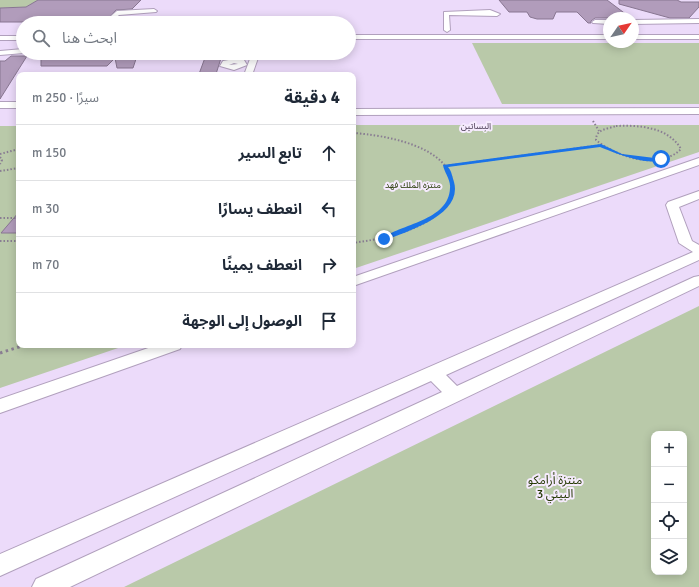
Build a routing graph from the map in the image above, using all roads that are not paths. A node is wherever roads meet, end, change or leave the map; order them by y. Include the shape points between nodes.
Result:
1 (154, 11) dead end
2 (135, 12) junction
3 (460, 13) dead end
4 (113, 16) edge
5 (130, 16) edge
6 (699, 21) edge
7 (595, 22) dead end
8 (603, 22) edge
9 (639, 22) edge
10 (356, 30) edge
11 (447, 30) junction
12 (603, 30) edge
13 (639, 30) edge
14 (699, 30) edge
15 (16, 33) edge
16 (1, 36) edge
17 (16, 37) edge
18 (356, 37) edge
19 (603, 37) edge
20 (639, 37) edge
21 (699, 37) edge
22 (16, 46) edge
23 (0, 49) edge
24 (16, 50) edge
25 (254, 60) edge
26 (249, 72) edge
27 (356, 104) edge
28 (382, 104) dead end
29 (0, 105) edge
30 (16, 105) edge
31 (699, 111) edge
32 (356, 112) edge
33 (0, 113) edge
34 (16, 113) edge
35 (699, 161) edge
36 (699, 195) edge
37 (699, 250) edge
38 (699, 255) edge
39 (699, 280) edge
40 (356, 281) edge
41 (165, 348) edge
42 (434, 373) junction
43 (455, 395) junction
44 (0, 406) edge
45 (0, 566) edge
46 (44, 587) edge

1 - 2 street
2 - 4 street
2 - 5 street
3 - 11 street via 446,13
6 - 9 street
7 - 8 street
10 - 11 street
11 - 12 street
13 - 14 street
15 - 16 street
16 - 17 street
18 - 19 street
20 - 21 street
22 - 23 street
23 - 24 street
25 - 26 street
27 - 28 street
29 - 30 street
31 - 32 street
33 - 34 street
35 - 40 street
36 - 37 street via 672,205 686,243
38 - 42 street
39 - 43 street
41 - 44 street
42 - 43 street
42 - 45 street
43 - 46 street

